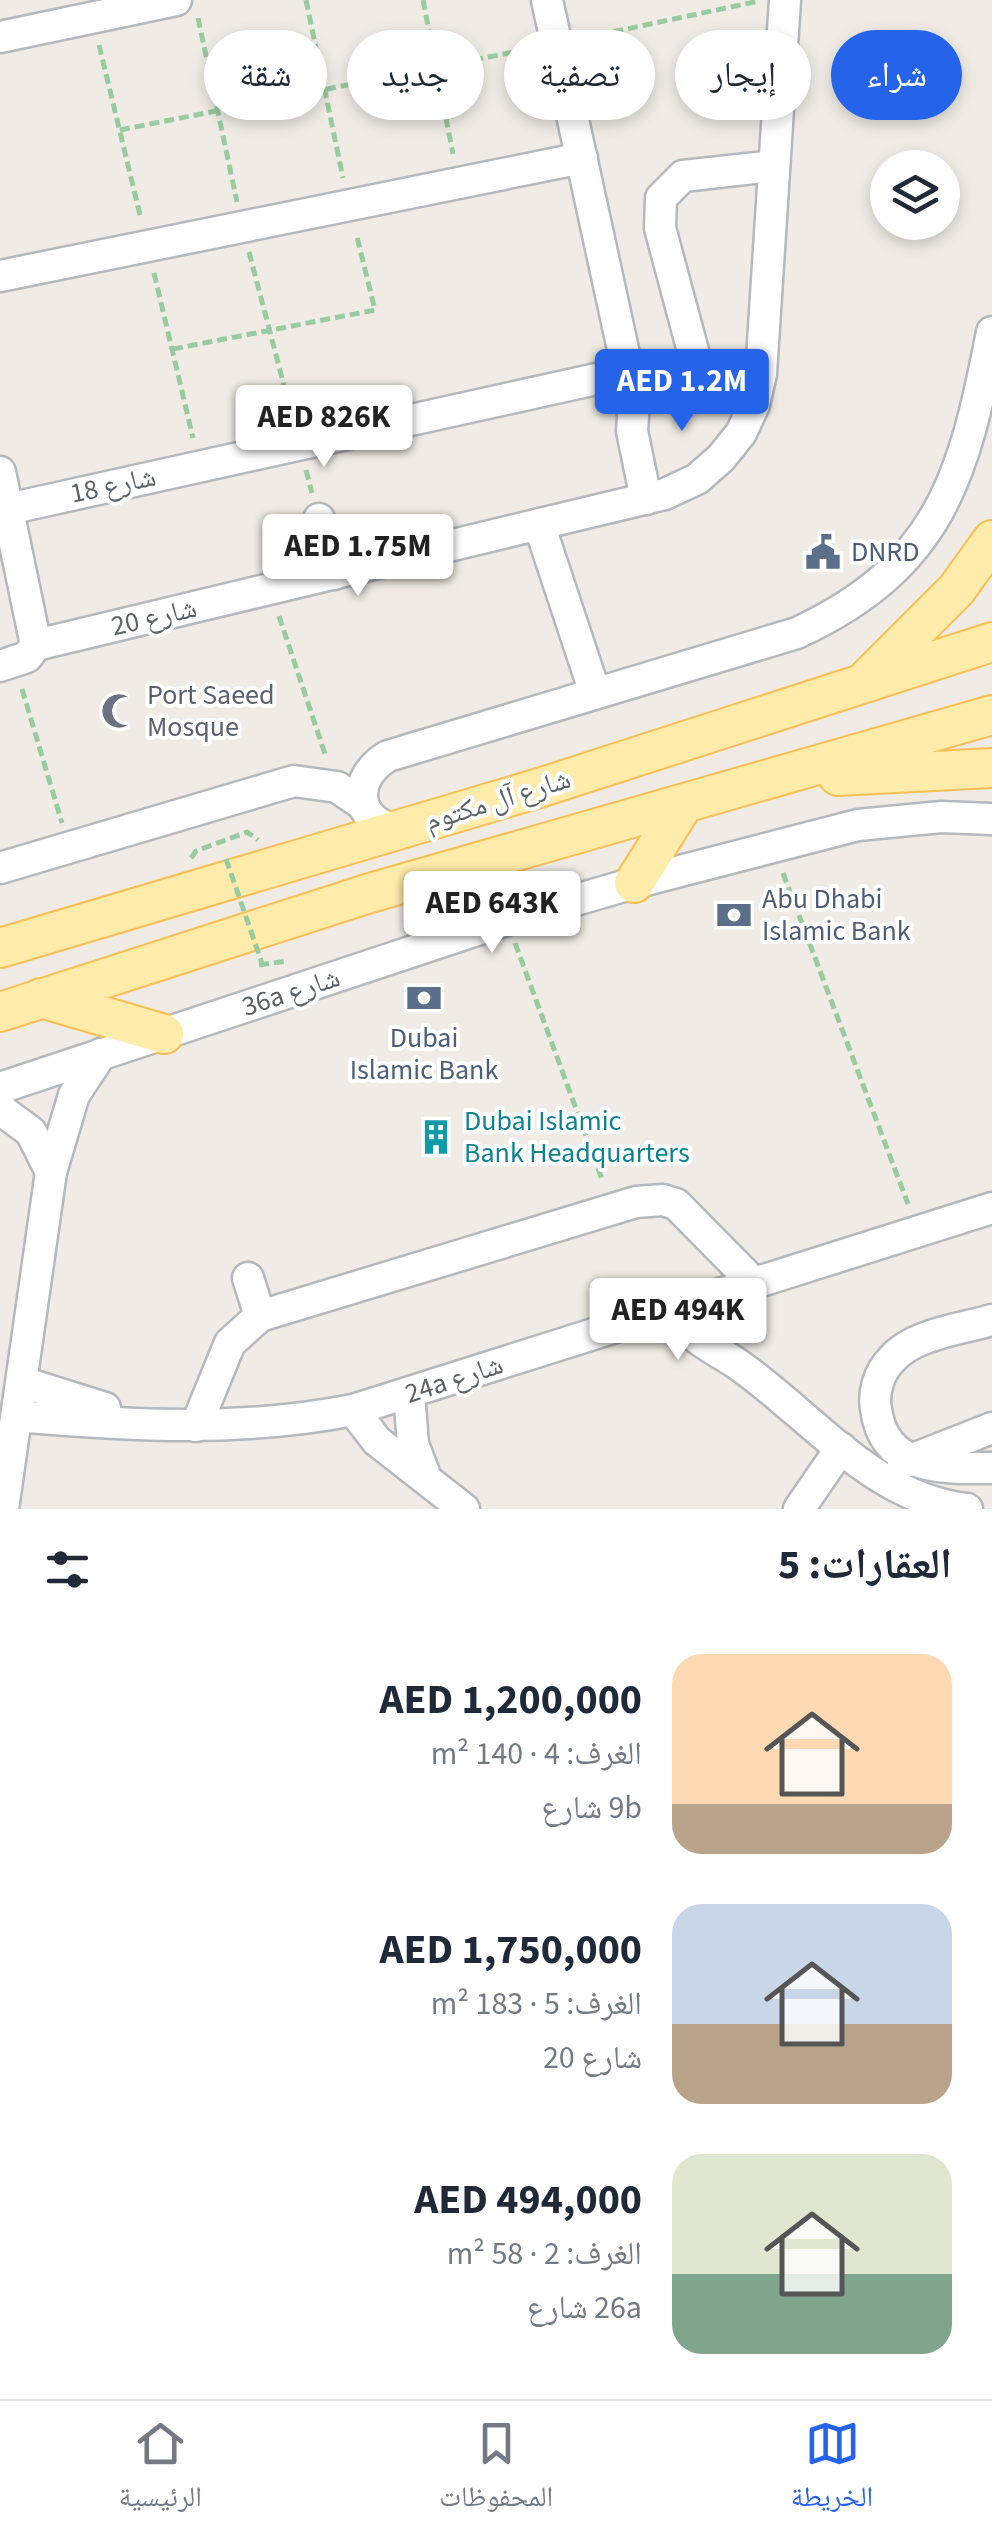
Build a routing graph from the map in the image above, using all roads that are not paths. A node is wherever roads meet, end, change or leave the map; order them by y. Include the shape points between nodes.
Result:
1 (176, 0) edge
2 (548, 0) edge
3 (785, 0) edge
4 (0, 37) edge
5 (582, 158) junction
6 (773, 166) junction
7 (0, 276) edge
8 (992, 332) edge
9 (631, 386) junction
10 (704, 392) dead end
11 (0, 472) edge
12 (655, 496) junction
13 (8, 508) junction
14 (320, 519) road end
15 (540, 524) junction
16 (992, 540) edge
17 (334, 574) junction
18 (992, 642) edge
19 (17, 658) edge
20 (861, 686) junction
21 (595, 694) junction
22 (992, 715) edge
23 (992, 768) edge
24 (790, 776) junction
25 (349, 795) junction
26 (684, 806) junction
27 (992, 818) edge
28 (397, 830) junction
29 (0, 868) edge
30 (634, 882) junction
31 (0, 933) edge
32 (40, 936) junction
33 (0, 948) edge
34 (41, 998) junction
35 (0, 1012) edge
36 (164, 1034) junction
37 (101, 1054) junction
38 (0, 1088) edge
39 (0, 1109) edge
40 (51, 1172) junction
41 (992, 1208) edge
42 (248, 1278) dead end
43 (755, 1284) junction
44 (706, 1300) junction
45 (672, 1310) junction
46 (260, 1316) junction
47 (992, 1320) edge
48 (736, 1363) junction
49 (22, 1382) junction
50 (408, 1394) junction
51 (354, 1410) junction
52 (17, 1416) junction
53 (196, 1426) junction
54 (992, 1428) edge
55 (841, 1448) junction
56 (992, 1468) edge
57 (898, 1470) junction
58 (426, 1478) junction
59 (3, 1509) edge
60 (464, 1509) edge
61 (799, 1509) edge
62 (967, 1509) edge

1 - 4 street
2 - 5 street
3 - 6 street, شارع 20
5 - 7 street
5 - 9 street
6 - 10 street via 683,176 661,198 660,228
6 - 12 street, شارع 20 via 754,404 721,458 697,479
8 - 21 street via 973,428 951,492 888,575 797,632
9 - 12 street via 648,428
9 - 13 street, شارع 18 via 299,445
11 - 13 street
12 - 15 street, شارع 20
13 - 19 street
14 - 17 street
15 - 17 street, شارع 20
15 - 21 street
16 - 20 main road via 957,589
17 - 19 street, شارع 20
18 - 20 main road, شارع آل مكتوم
20 - 28 main road, شارع آل مكتوم
21 - 25 street via 388,756 370,766
22 - 24 main road, شارع آل مكتوم
23 - 24 main road
24 - 26 main road, شارع آل مكتوم
25 - 28 street via 382,827
25 - 29 street via 294,781
26 - 30 main road
26 - 34 main road, شارع آل مكتوم via 370,892
27 - 30 street, 36a شارع via 899,819
28 - 32 main road, شارع آل مكتوم
30 - 36 street, 36a شارع
31 - 32 main road
32 - 33 main road, شارع آل مكتوم
34 - 35 main road, شارع آل مكتوم
34 - 36 main road
36 - 37 street, 36a شارع
37 - 38 street, 36a شارع
37 - 40 street via 74,1095
39 - 40 street via 31,1132
40 - 49 street
41 - 43 street, 24a شارع
42 - 46 street
43 - 44 street, 24a شارع
43 - 46 street via 676,1204 650,1199
44 - 45 street, 24a شارع
44 - 48 street
45 - 48 street via 699,1342
45 - 50 street, 24a شارع
46 - 53 street via 230,1343
47 - 57 street via 911,1345 886,1368 874,1400
48 - 55 street
49 - 52 street
49 - 53 street, 24a شارع via 79,1403
50 - 51 street, 24a شارع
50 - 58 street via 413,1444
51 - 53 street, 24a شارع via 289,1423
51 - 58 street via 377,1441
52 - 53 street, 24a شارع
52 - 59 street
54 - 57 street
55 - 57 street
55 - 61 street
56 - 57 street
57 - 62 street via 923,1499
58 - 60 street

